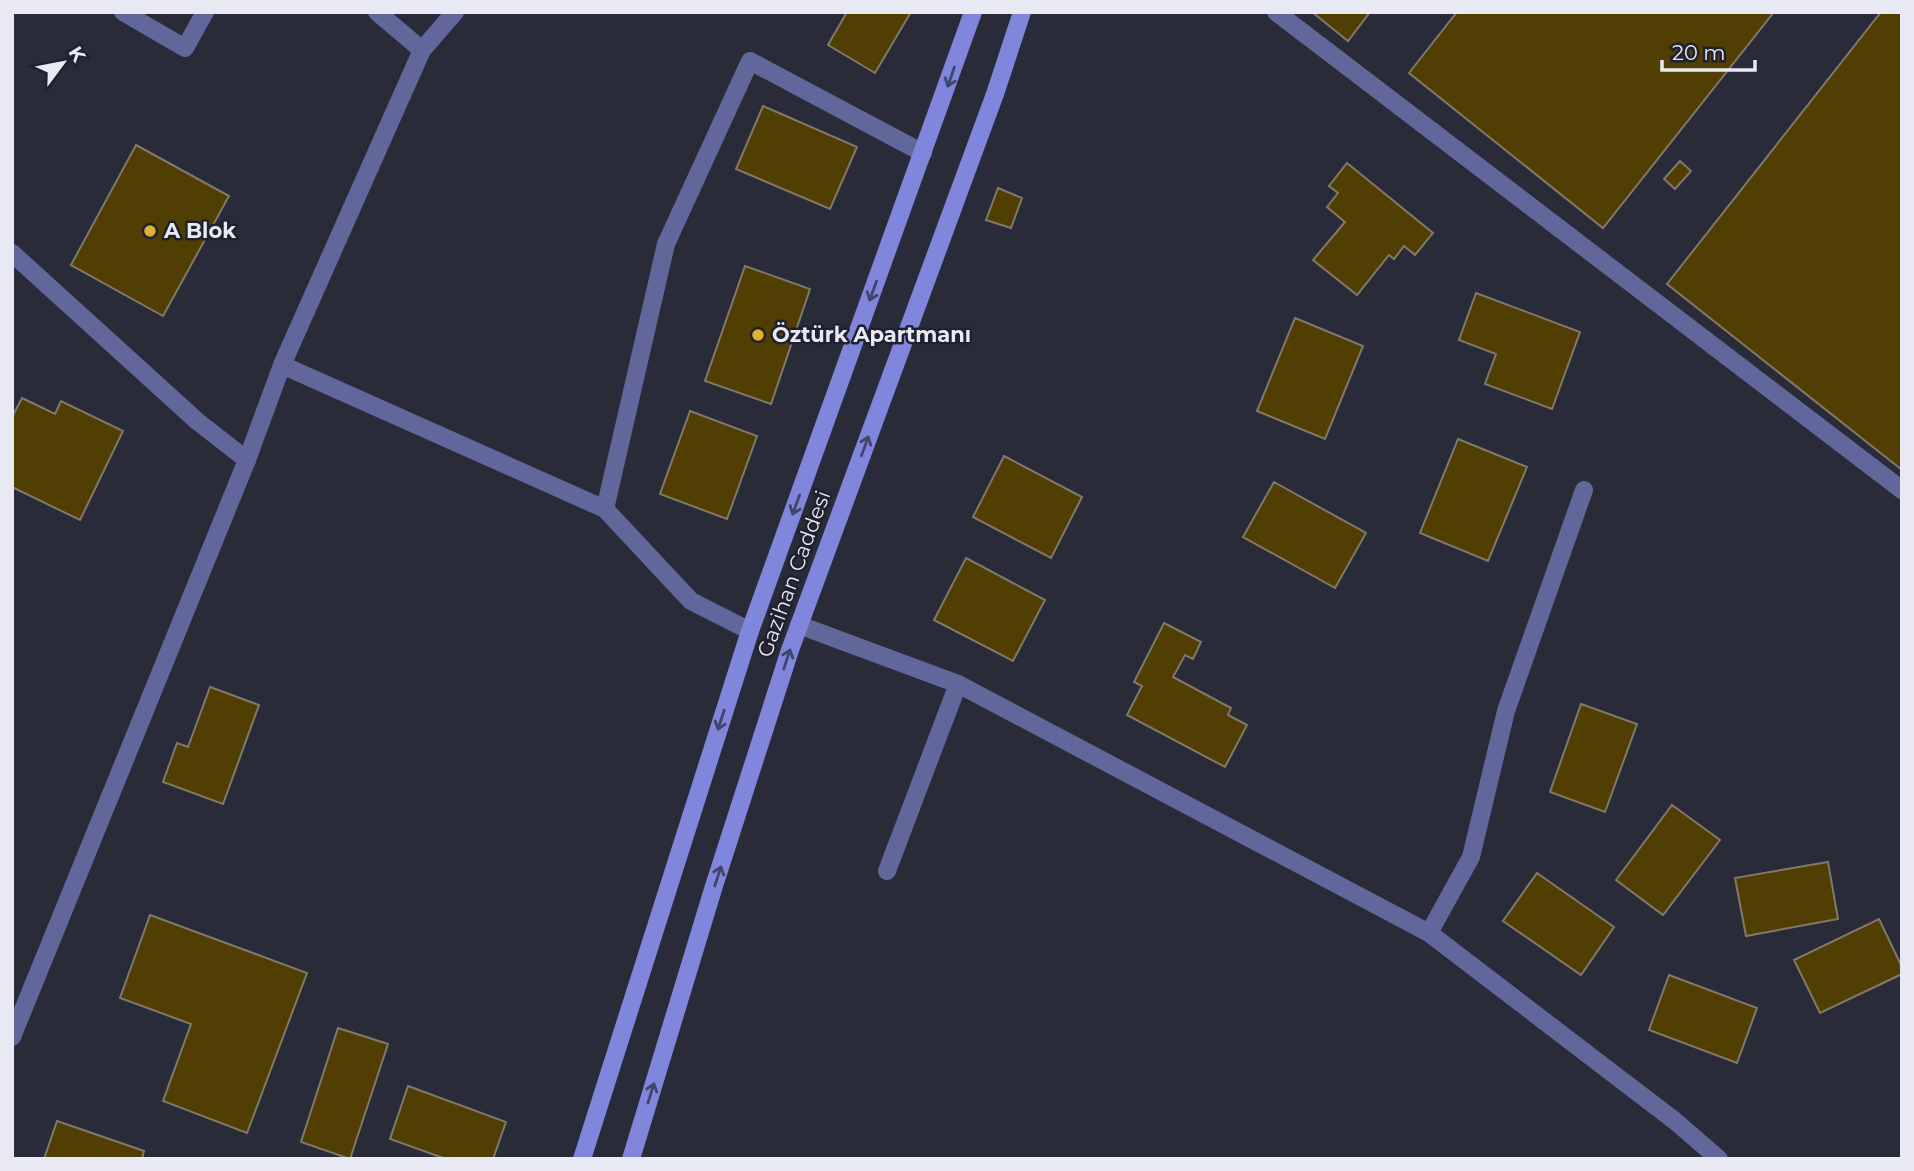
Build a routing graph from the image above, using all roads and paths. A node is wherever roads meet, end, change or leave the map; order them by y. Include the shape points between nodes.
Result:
1 (123, 12) edge
2 (205, 12) edge
3 (377, 12) edge
4 (455, 12) edge
5 (973, 12) edge
6 (1022, 12) edge
7 (1276, 12) edge
8 (422, 50) junction
9 (923, 153) junction
10 (12, 253) edge
11 (282, 365) junction
12 (247, 460) junction
13 (1584, 490) dead end
14 (1902, 490) edge
15 (605, 509) junction
16 (799, 625) junction
17 (750, 631) junction
18 (958, 684) junction
19 (887, 871) dead end
20 (1429, 933) junction
21 (12, 1037) edge
22 (582, 1159) edge
23 (631, 1159) edge
24 (1718, 1159) edge

1 - 2 street via 185,48
3 - 8 street
4 - 8 street
5 -> 9 main road, Gazihan Caddesi
16 -> 6 main road, Gazihan Caddesi
7 - 14 street
8 - 11 street
9 - 15 street via 750,61 666,244
9 -> 17 main road, Gazihan Caddesi
10 - 12 street via 197,421
11 - 12 street
11 - 15 street
12 - 21 street
13 - 20 street via 1506,711 1471,858
15 - 17 street via 691,601
16 - 18 street
23 -> 16 main road, Gazihan Caddesi
17 -> 22 main road, Gazihan Caddesi
18 - 19 street
18 - 20 street
20 - 24 street

